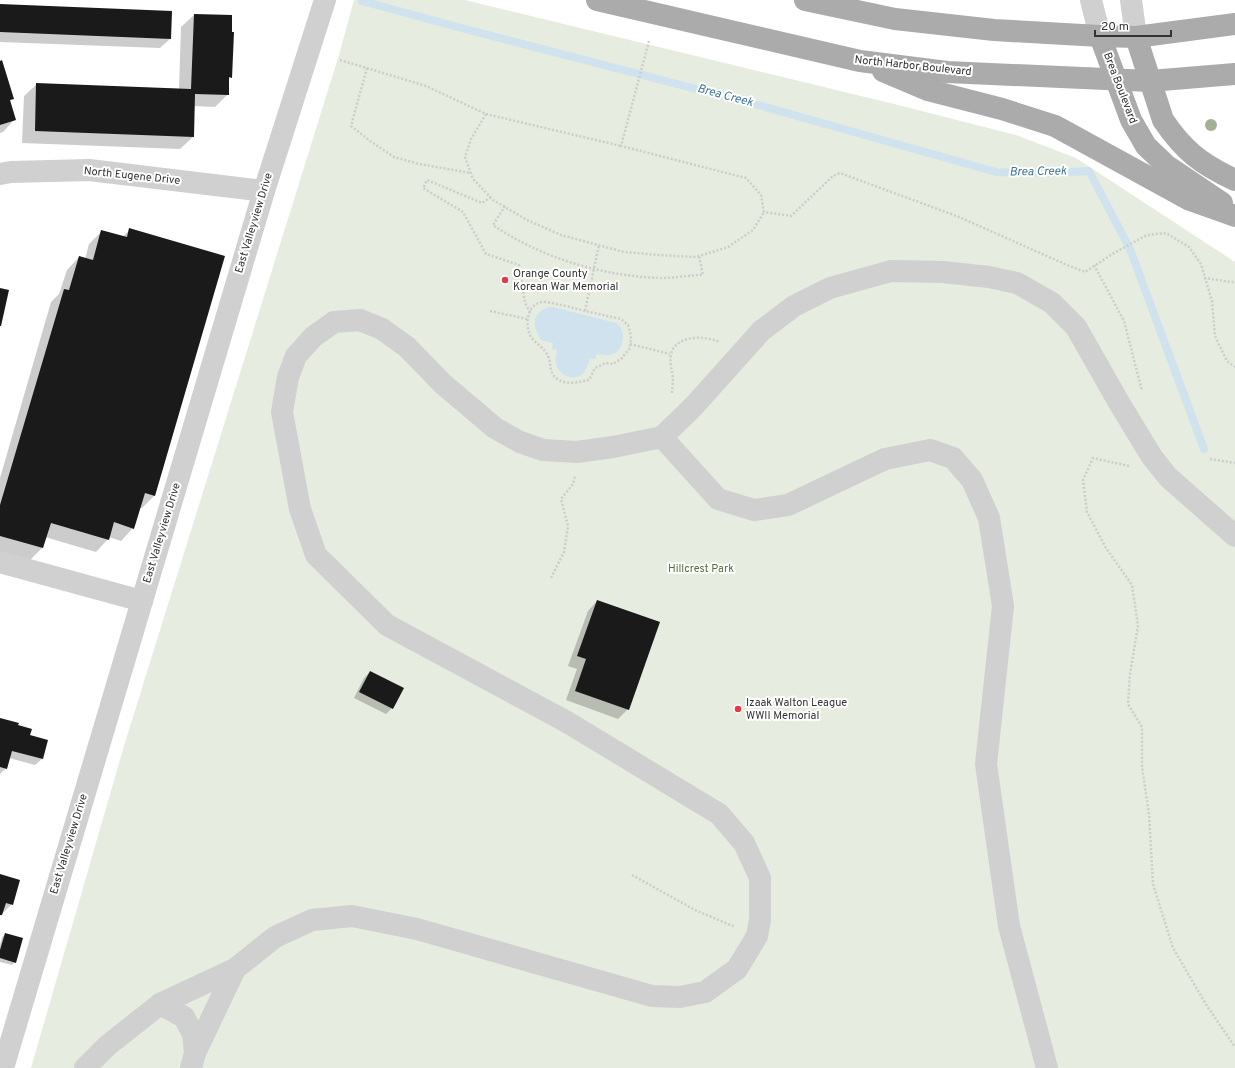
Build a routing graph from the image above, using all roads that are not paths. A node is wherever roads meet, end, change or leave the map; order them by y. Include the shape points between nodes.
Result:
1 (597, 0) edge
2 (805, 0) edge
3 (1091, 0) edge
4 (1131, 0) edge
5 (322, 8) edge
6 (1235, 24) edge
7 (1100, 36) junction
8 (1136, 37) junction
9 (860, 61) junction
10 (1235, 74) edge
11 (1116, 79) junction
12 (1150, 80) junction
13 (0, 174) edge
14 (1235, 180) edge
15 (264, 191) junction
16 (1235, 211) edge
17 (1235, 216) edge
18 (662, 437) junction
19 (1235, 536) edge
20 (0, 562) edge
21 (142, 600) junction
22 (235, 969) junction
23 (160, 1004) junction
24 (193, 1060) edge
25 (3, 1068) edge
26 (85, 1068) edge
27 (1047, 1068) edge

1 - 9 main road, North Harbor Boulevard
2 - 7 main road via 895,19 994,30
3 - 7 street
4 - 8 street
5 - 15 street, East Valleyview Drive
6 - 8 main road
7 - 8 main road
7 - 11 main road, Brea Boulevard
8 - 12 main road
9 - 11 main road, North Harbor Boulevard via 947,72
9 - 17 main road via 928,90 1055,126 1190,200
10 - 12 main road, North Harbor Boulevard
11 - 12 main road, North Harbor Boulevard
11 - 16 main road, Brea Boulevard via 1130,120 1146,146 1167,166
12 - 14 main road via 1163,120 1188,152 1212,169
13 - 15 street, North Eugene Drive via 89,170
15 - 21 street, East Valleyview Drive
18 - 19 street via 693,407 761,331 794,306 830,288 891,272 943,272 989,277 1017,283 1052,303 1076,327 1152,457 1168,477
18 - 22 street via 578,452 543,450 520,442 496,428 443,384 407,347 382,329 360,320 334,322 313,337 296,356 288,377 282,412 300,509 316,555 387,624 567,722 719,814 744,843 760,878 760,920 757,936 737,970 705,992 680,997 652,996 418,929 352,916 312,920 275,937
18 - 27 street via 718,499 754,510 788,505 885,459 930,450 953,458 972,480 989,518 1003,606 986,764 1009,926
20 - 21 street
21 - 25 street, East Valleyview Drive
22 - 23 street
22 - 24 street
23 - 24 street via 184,1017 193,1034
23 - 26 street

